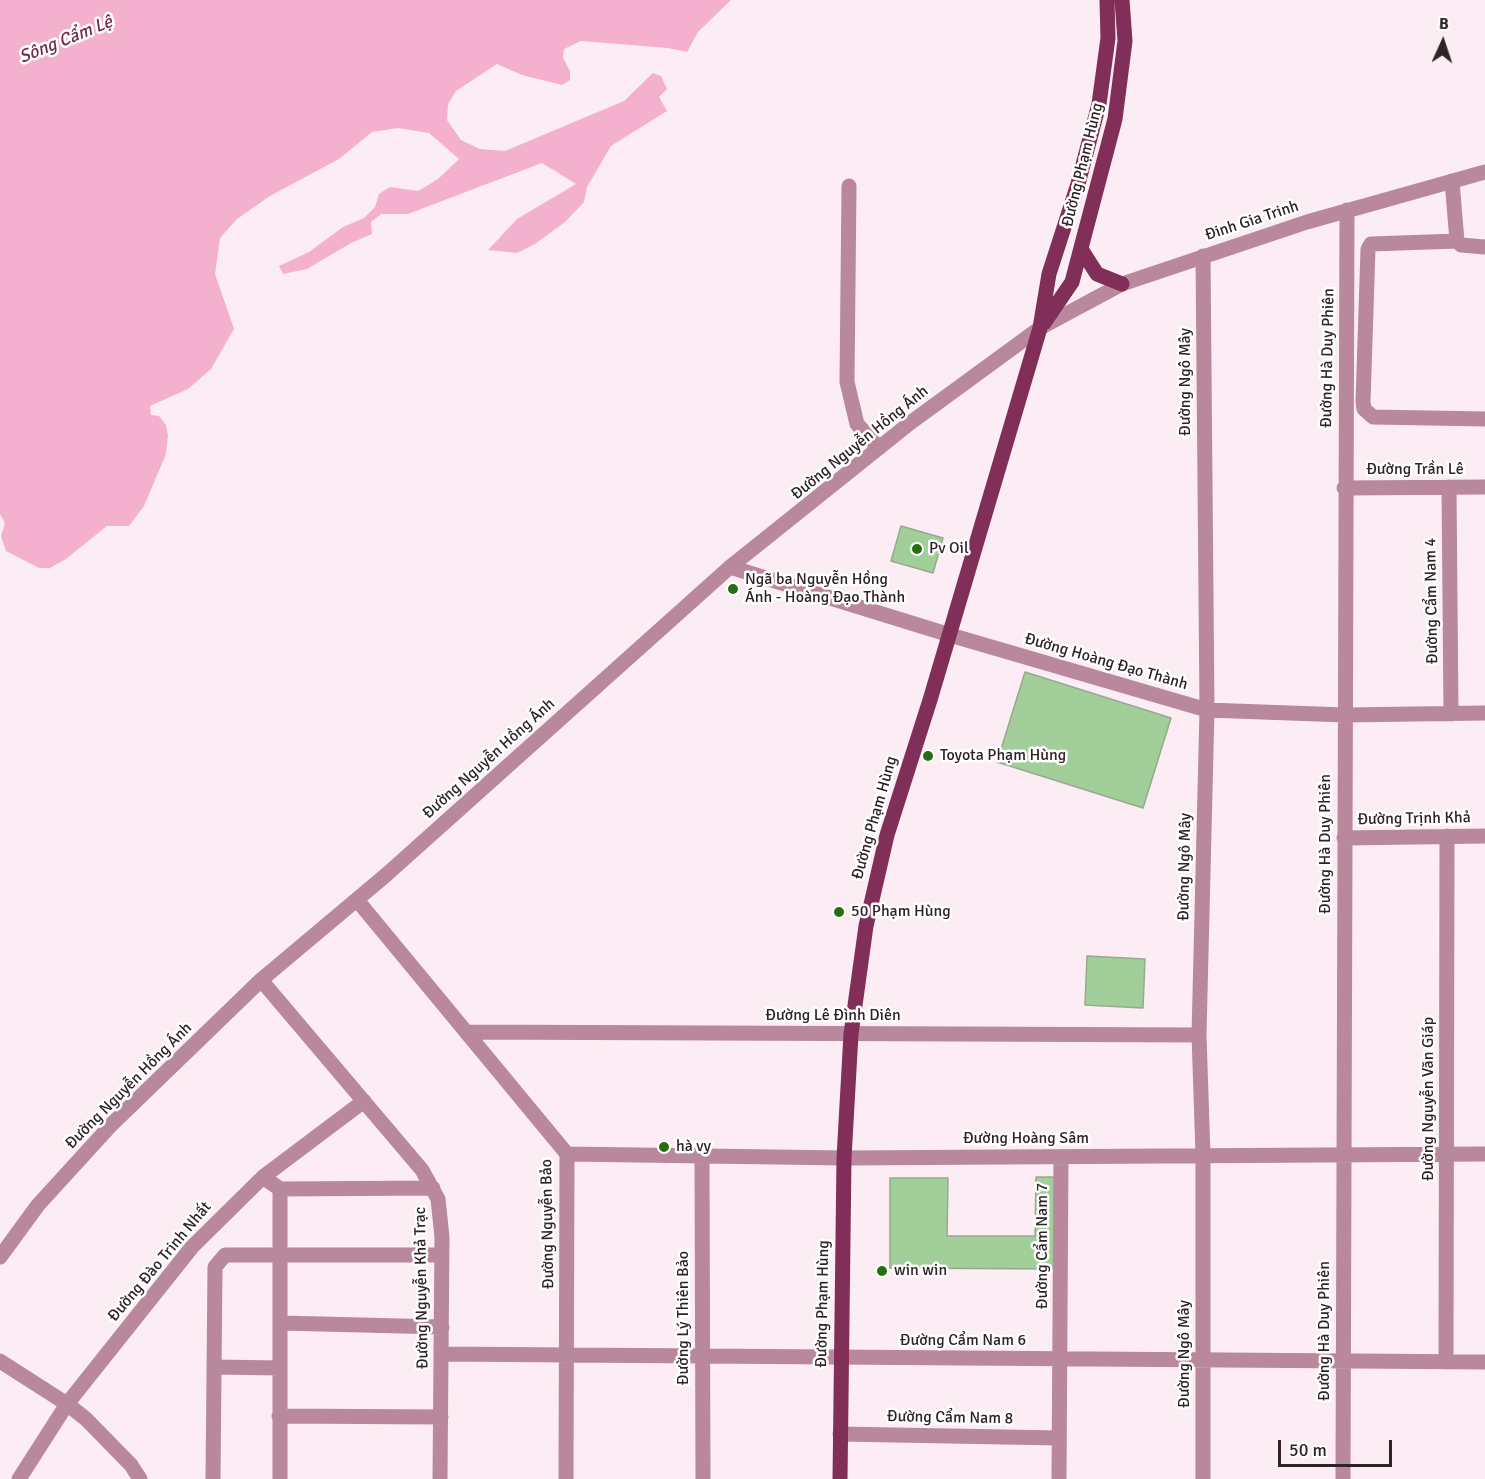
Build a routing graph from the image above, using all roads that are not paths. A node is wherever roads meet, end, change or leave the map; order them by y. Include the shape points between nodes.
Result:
1 (1107, 0) edge
2 (1122, 0) edge
3 (1485, 172) edge
4 (1452, 181) junction
5 (849, 186) dead end
6 (1347, 210) junction
7 (1457, 241) junction
8 (1485, 247) edge
9 (1081, 249) junction
10 (1203, 256) junction
11 (1122, 284) junction
12 (1041, 328) junction
13 (1485, 419) edge
14 (879, 448) junction
15 (1449, 487) junction
16 (1485, 487) edge
17 (1344, 488) junction
18 (730, 567) junction
19 (950, 635) junction
20 (1207, 710) junction
21 (1451, 714) junction
22 (1485, 714) edge
23 (1345, 715) junction
24 (1447, 836) junction
25 (1485, 836) edge
26 (1344, 838) junction
27 (357, 900) junction
28 (261, 980) junction
29 (466, 1032) junction
30 (851, 1034) junction
31 (1199, 1035) junction
32 (364, 1101) junction
33 (567, 1154) junction
34 (1343, 1154) junction
35 (1447, 1154) junction
36 (1485, 1154) edge
37 (1203, 1155) junction
38 (702, 1156) junction
39 (1061, 1156) junction
40 (844, 1158) junction
41 (263, 1177) junction
42 (434, 1188) junction
43 (280, 1189) junction
44 (280, 1254) junction
45 (442, 1255) junction
46 (0, 1257) edge
47 (280, 1323) junction
48 (442, 1327) junction
49 (441, 1354) junction
50 (567, 1356) junction
51 (702, 1357) junction
52 (840, 1358) junction
53 (1060, 1359) junction
54 (1204, 1360) junction
55 (0, 1361) edge
56 (1343, 1361) junction
57 (1446, 1362) junction
58 (1485, 1362) edge
59 (215, 1367) junction
60 (279, 1368) junction
61 (67, 1404) junction
62 (279, 1416) junction
63 (441, 1418) junction
64 (840, 1434) junction
65 (1059, 1438) junction
66 (19, 1479) edge
67 (140, 1479) edge
68 (213, 1479) edge
69 (279, 1479) edge
70 (440, 1479) edge
71 (566, 1479) edge
72 (703, 1479) edge
73 (840, 1479) edge
74 (1059, 1479) edge
75 (1203, 1479) edge
76 (1343, 1479) edge

1 - 12 main road, Đường Phạm Hùng via 1108,38 1099,104 1049,274
2 - 9 main road, Đường Phạm Hùng via 1125,41 1115,119
3 - 4 street, Đinh Gia Trinh
4 - 6 street, Đinh Gia Trinh
4 - 7 street
5 - 14 street via 847,382 857,424
6 - 10 street, Đinh Gia Trinh
6 - 17 street, Đường Hà Duy Phiên
7 - 8 street via 1461,245
7 - 13 street via 1371,244 1368,249 1364,409 1373,417 1383,418
9 - 11 main road via 1097,274
9 - 12 main road, Đường Phạm Hùng via 1072,282
10 - 11 street, Đinh Gia Trinh
10 - 20 street, Đường Ngô Mây
11 - 12 street, Đinh Gia Trinh
12 - 14 street, Đường Nguyễn Hồng Ánh
12 - 19 main road, Đường Phạm Hùng
14 - 18 street, Đường Nguyễn Hồng Ánh
15 - 16 street, Đường Trần Lê
15 - 17 street, Đường Trần Lê
15 - 21 street, Đường Cẩm Nam 4
17 - 23 street, Đường Hà Duy Phiên
18 - 19 street, Đường Hoàng Đạo Thành
18 - 27 street, Đường Nguyễn Hồng Ánh
19 - 20 street, Đường Hoàng Đạo Thành
19 - 30 main road, Đường Phạm Hùng via 876,879
20 - 23 street, Đường Hoàng Đạo Thành
20 - 31 street, Đường Ngô Mây
21 - 22 street, Đường Hoàng Đạo Thành
21 - 23 street, Đường Hoàng Đạo Thành
23 - 26 street, Đường Hà Duy Phiên
24 - 25 street, Đường Trịnh Khả
24 - 26 street, Đường Trịnh Khả
24 - 35 street, Đường Nguyễn Văn Giáp
26 - 34 street, Đường Hà Duy Phiên
27 - 28 street, Đường Nguyễn Hồng Ánh
27 - 29 street, Đường Nguyễn Bảo
28 - 32 street, Đường Nguyễn Khả Trạc
28 - 46 street, Đường Nguyễn Hồng Ánh via 112,1124 38,1205
29 - 30 street, Đường Lê Đình Diên
29 - 33 street, Đường Nguyễn Bảo
30 - 31 street, Đường Lê Đình Diên
30 - 40 main road, Đường Phạm Hùng
31 - 37 street, Đường Ngô Mây
32 - 41 street, Đường Đào Trinh Nhất
32 - 42 street, Đường Nguyễn Khả Trạc
33 - 38 street, Đường Hoàng Sâm
33 - 50 street, Đường Nguyễn Bảo
34 - 35 street, Đường Hoàng Sâm
34 - 37 street, Đường Hoàng Sâm
34 - 56 street, Đường Hà Duy Phiên
35 - 36 street, Đường Hoàng Sâm
35 - 57 street, Đường Nguyễn Văn Giáp
37 - 39 street, Đường Hoàng Sâm
37 - 54 street, Đường Ngô Mây
38 - 40 street, Đường Hoàng Sâm
38 - 51 street, Đường Lý Thiên Bảo
39 - 40 street, Đường Hoàng Sâm
39 - 53 street, Đường Cẩm Nam 7
40 - 52 main road, Đường Phạm Hùng
41 - 43 street
41 - 61 street, Đường Đào Trinh Nhất via 192,1247
42 - 43 street
42 - 45 street, Đường Nguyễn Khả Trạc via 441,1214
43 - 44 street
44 - 45 street
44 - 47 street
44 - 59 street via 225,1255 215,1267
45 - 48 street, Đường Nguyễn Khả Trạc
47 - 48 street
47 - 60 street
48 - 49 street, Đường Nguyễn Khả Trạc
49 - 50 street, Đường Cẩm Nam 6
49 - 63 street, Đường Nguyễn Khả Trạc
50 - 51 street, Đường Cẩm Nam 6
50 - 71 street, Đường Nguyễn Bảo
51 - 52 street, Đường Cẩm Nam 6
51 - 72 street, Đường Lý Thiên Bảo
52 - 53 street, Đường Cẩm Nam 6
52 - 64 main road, Đường Phạm Hùng
53 - 54 street, Đường Cẩm Nam 6
53 - 65 street, Đường Cẩm Nam 7
54 - 56 street, Đường Cẩm Nam 6
54 - 75 street, Đường Ngô Mây
55 - 61 street
56 - 57 street, Đường Cẩm Nam 6
56 - 76 street, Đường Hà Duy Phiên
57 - 58 street, Đường Cẩm Nam 6
59 - 60 street
59 - 68 street
60 - 62 street
61 - 66 street, Đường Đào Trinh Nhất
61 - 67 street via 131,1464
62 - 63 street
62 - 69 street
63 - 70 street, Đường Nguyễn Khả Trạc
64 - 65 street, Đường Cẩm Nam 8
64 - 73 main road, Đường Phạm Hùng
65 - 74 street, Đường Cẩm Nam 7

